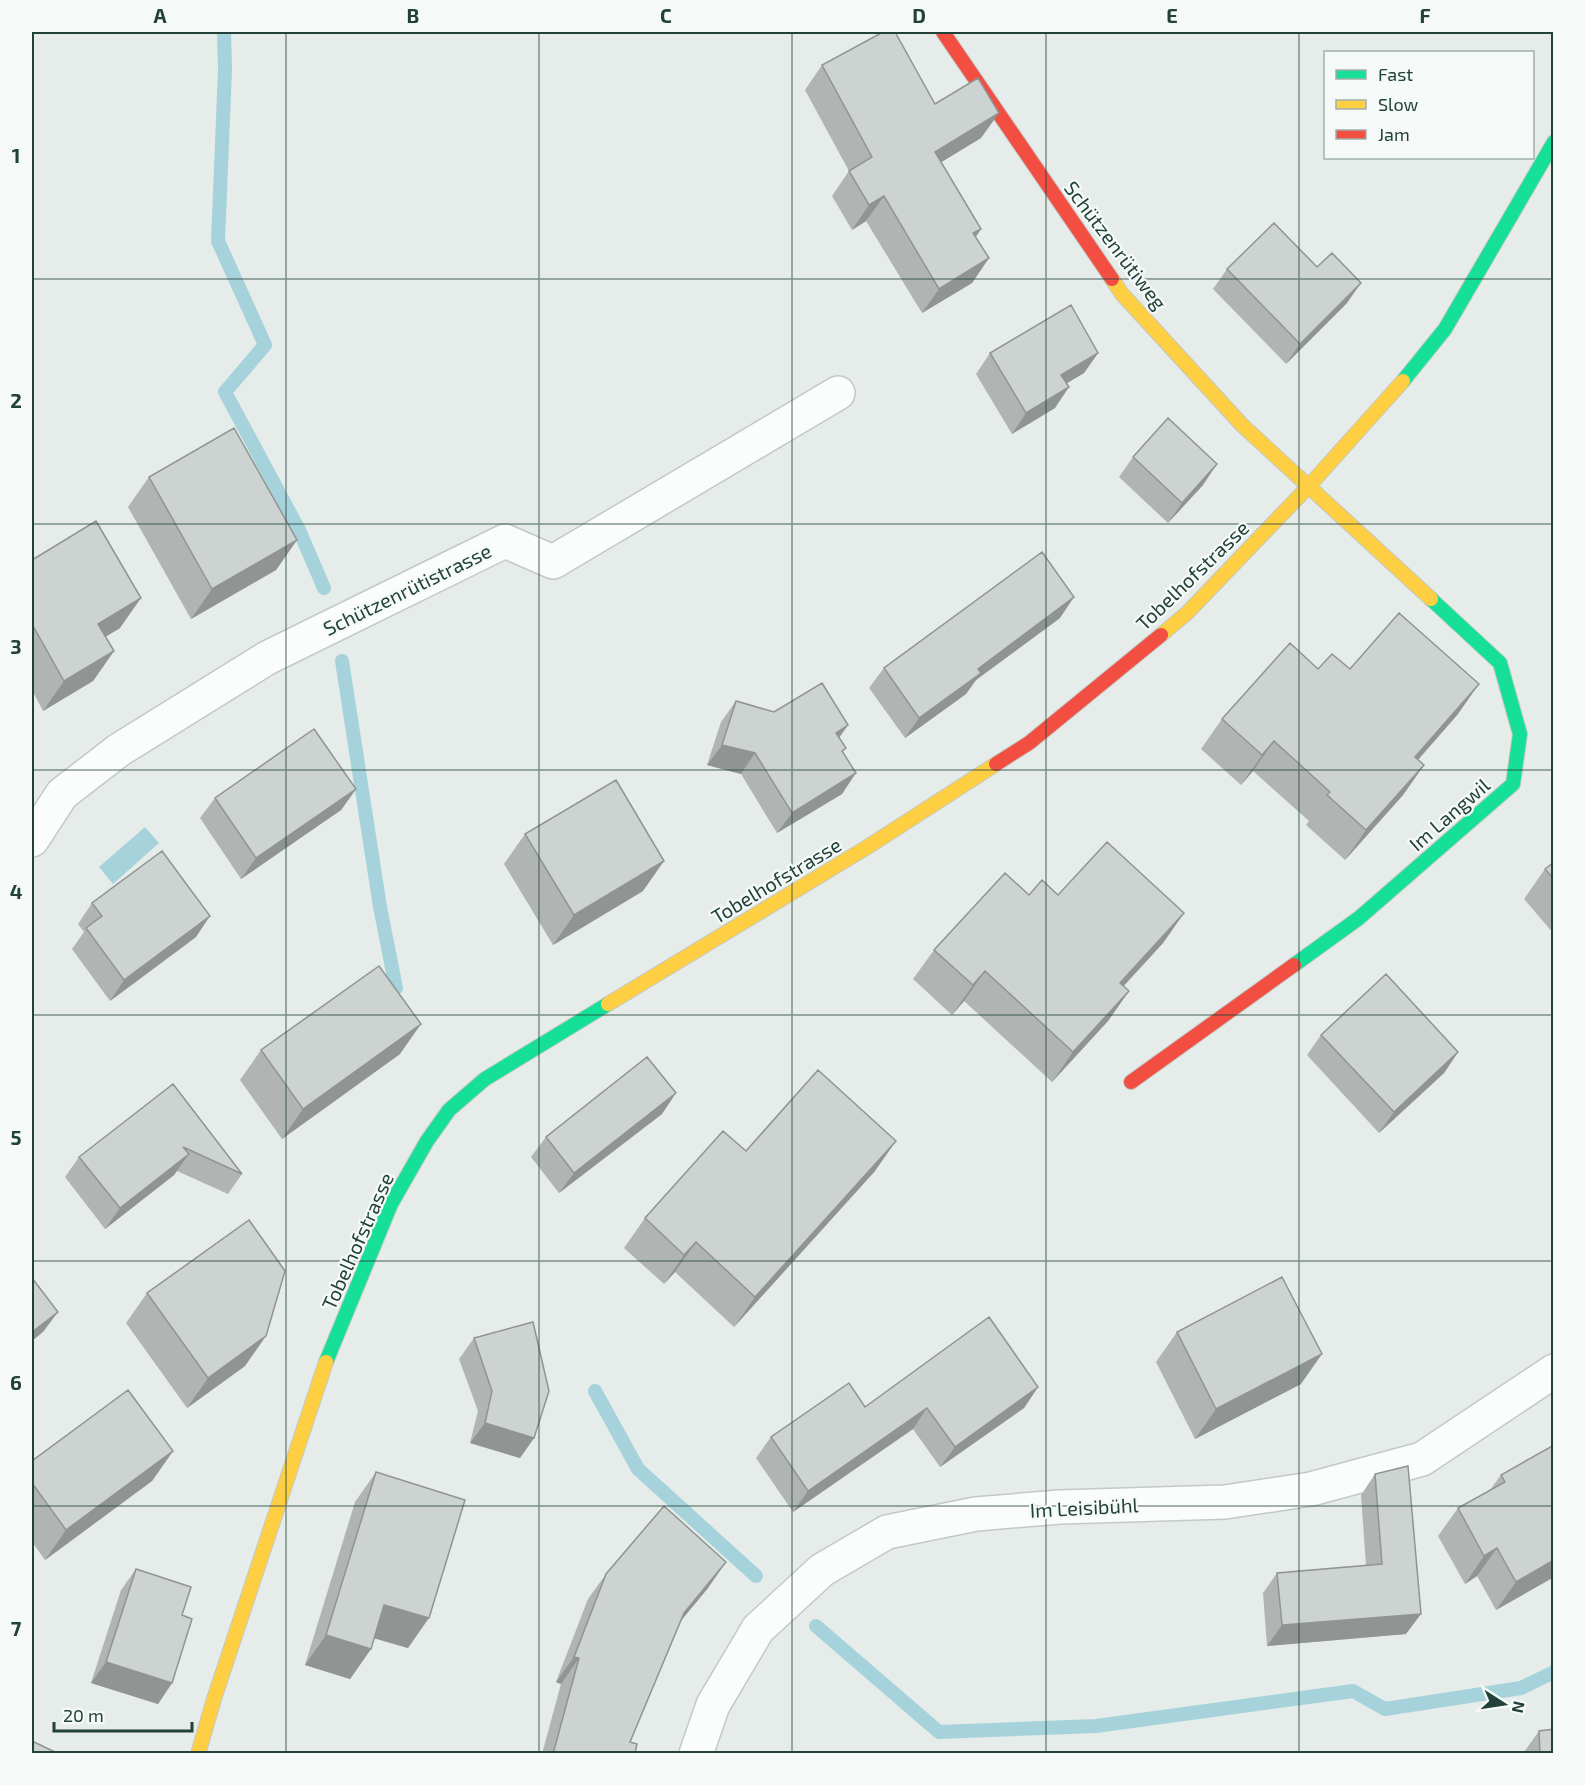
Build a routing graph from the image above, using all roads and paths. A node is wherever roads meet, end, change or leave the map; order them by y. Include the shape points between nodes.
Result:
1 (943, 32) edge
2 (1554, 142) edge
3 (838, 393) dead end
4 (1308, 487) junction
5 (32, 840) edge
6 (1131, 1082) dead end
7 (1554, 1371) edge
8 (198, 1754) edge
9 (696, 1754) edge

1 - 4 main road, Schützenrütiweg via 1122,294 1213,395
2 - 4 main road, Tobelhofstrasse via 1445,329
3 - 5 street, Schützenrütistrasse via 553,562 505,542 267,658 119,750 62,794
4 - 6 main road, Im Langwil via 1500,663 1520,734 1513,784 1359,918
4 - 8 main road, Tobelhofstrasse via 1187,613 1029,743 869,846 485,1079 449,1110 391,1204 328,1355
7 - 9 street, Im Leisibühl via 1422,1459 1311,1488 1225,1502 976,1514 886,1532 822,1570 758,1629 713,1705

